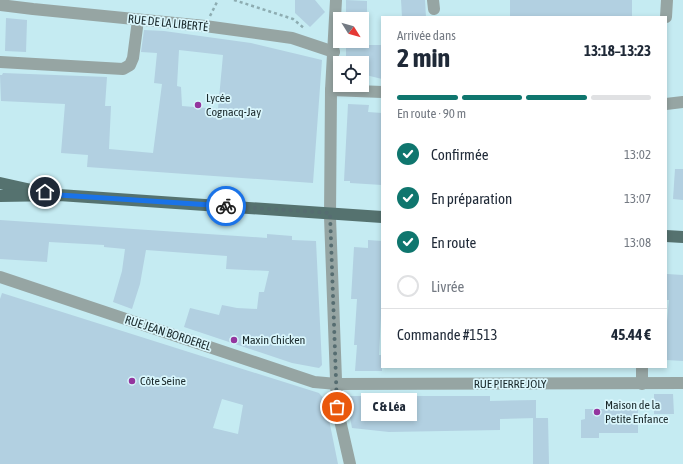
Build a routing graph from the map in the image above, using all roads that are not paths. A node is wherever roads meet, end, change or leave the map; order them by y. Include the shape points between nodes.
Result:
1 (336, 0) edge
2 (666, 0) edge
3 (0, 5) edge
4 (666, 16) edge
5 (138, 20) junction
6 (334, 52) junction
7 (0, 62) edge
8 (331, 90) junction
9 (381, 92) edge
10 (683, 102) edge
11 (667, 104) edge
12 (0, 183) edge
13 (59, 195) junction
14 (0, 196) edge
15 (330, 213) junction
16 (381, 217) edge
17 (667, 236) edge
18 (683, 237) edge
19 (0, 277) edge
20 (642, 368) edge
21 (683, 383) edge
22 (336, 384) junction
23 (642, 384) junction
24 (350, 464) edge

1 - 6 street
2 - 4 street
3 - 5 street, RUE DE LA LIBERTÉ
5 - 6 street, RUE DE LA LIBERTÉ via 292,38
5 - 7 street via 134,58 130,65 123,68
6 - 8 street
8 - 9 street
8 - 15 street
10 - 11 street
12 - 13 main road
13 - 14 main road
13 - 15 main road
15 - 16 main road
15 - 22 street
17 - 18 main road
19 - 22 street, RUE JEAN BORDEREL via 314,382
20 - 23 street
21 - 23 street, RUE PIERRE JOLY
22 - 23 street, RUE PIERRE JOLY
22 - 24 street via 337,407

